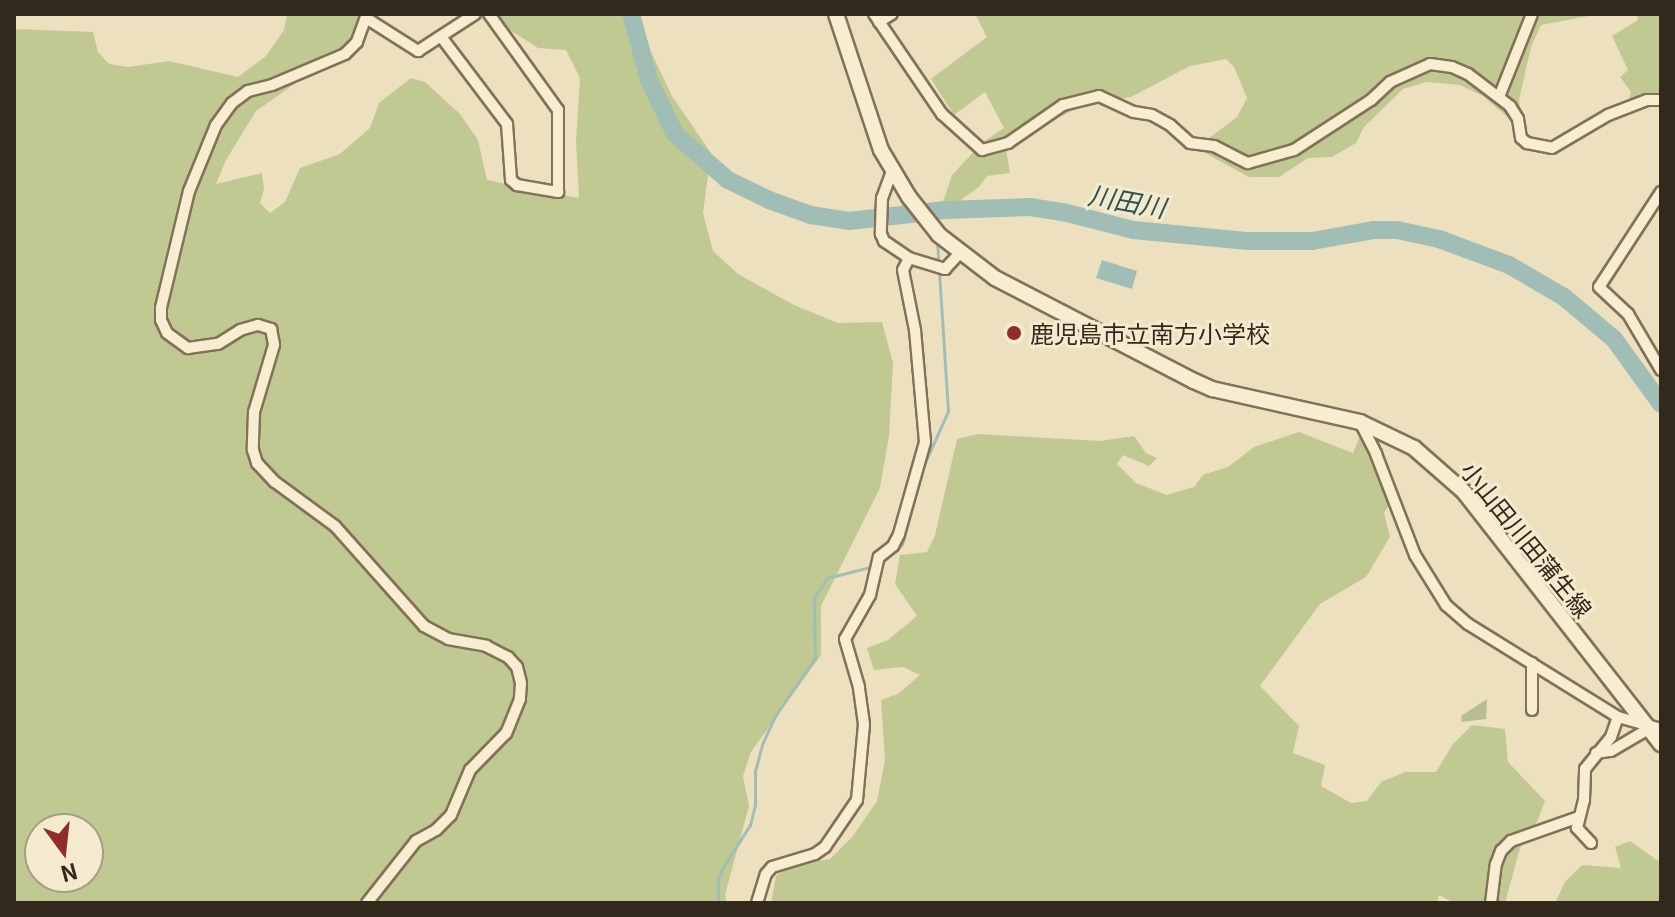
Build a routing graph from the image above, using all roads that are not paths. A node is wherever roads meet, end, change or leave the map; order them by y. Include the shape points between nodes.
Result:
1 (475, 14) edge
2 (489, 14) edge
3 (836, 14) edge
4 (892, 14) edge
5 (1532, 14) edge
6 (366, 16) edge
7 (877, 18) edge
8 (442, 38) junction
9 (1499, 97) junction
10 (1661, 100) edge
11 (892, 171) junction
12 (1661, 192) edge
13 (960, 253) junction
14 (909, 258) junction
15 (1661, 370) edge
16 (1360, 422) junction
17 (1532, 663) junction
18 (1532, 710) dead end
19 (1618, 717) junction
20 (1656, 728) edge
21 (1661, 744) edge
22 (1596, 753) junction
23 (1579, 817) junction
24 (1591, 843) dead end
25 (367, 903) edge
26 (757, 903) edge
27 (1491, 903) edge

1 - 8 street
2 - 8 street via 558,110 558,192 511,180 507,124
3 - 11 main road, 小山田川田蒲生線
4 - 7 street
5 - 9 street
6 - 8 street via 418,51
6 - 25 street via 357,42 345,54 248,91 216,125 176,235 161,320 178,343 197,349 258,325 271,329 274,345 254,412 257,463 335,526 424,626 448,639 486,646 517,667 520,699 506,733 470,770 451,815 416,841
7 - 9 street via 942,114 982,150 1008,143 1063,105 1099,96 1152,115 1190,143 1214,146 1248,163 1294,150 1390,82 1430,64 1460,70
9 - 10 street via 1518,119 1521,138 1552,148 1608,115
11 - 13 main road, 小山田川田蒲生線 via 939,235
11 - 14 street via 882,198 881,234
12 - 15 street via 1599,287 1628,314
13 - 14 street via 945,269
13 - 16 main road, 小山田川田蒲生線 via 995,278 1212,389
14 - 26 street via 903,270 915,330 925,442 899,534 879,557 870,595 845,639 864,724 857,800 825,847 772,867
16 - 17 street via 1436,593 1468,624
16 - 20 main road, 小山田川田蒲生線 via 1414,448 1464,492
17 - 18 street
17 - 19 street
19 - 20 street
19 - 22 street via 1611,737
20 - 21 main road, 小山田川田蒲生線
20 - 22 street
22 - 23 street via 1585,769
23 - 24 street via 1580,835
23 - 27 street via 1511,841 1496,864

